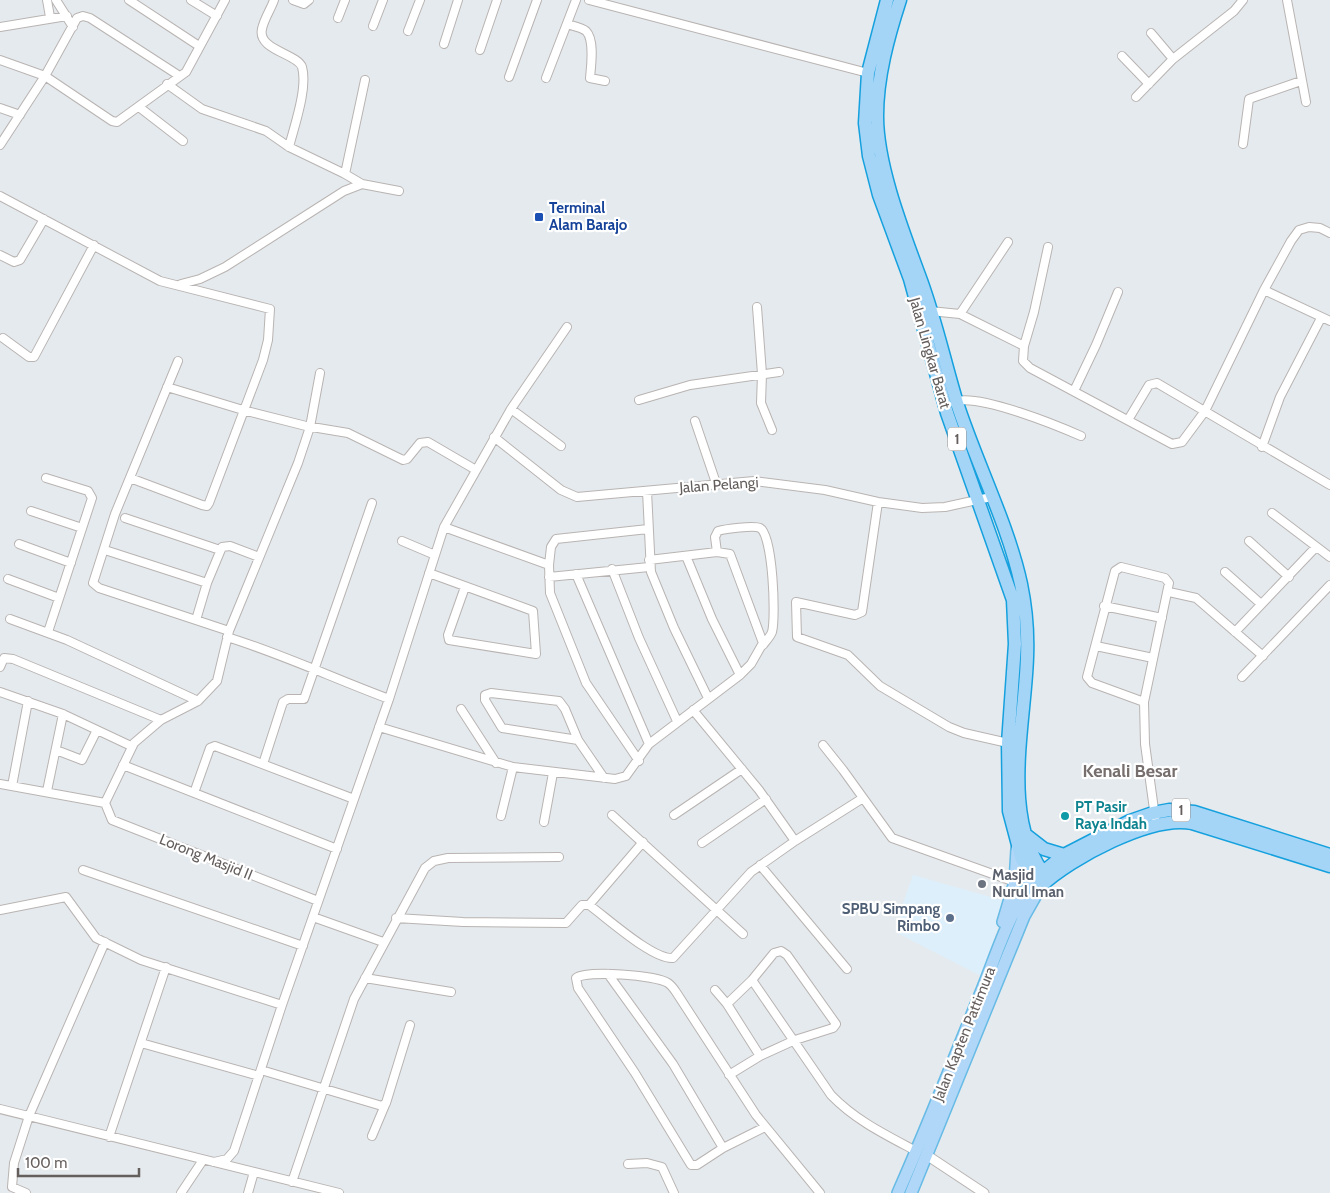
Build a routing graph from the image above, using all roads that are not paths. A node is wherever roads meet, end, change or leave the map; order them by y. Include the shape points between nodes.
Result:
1 (47, 0) edge
2 (56, 0) edge
3 (129, 0) edge
4 (191, 0) edge
5 (225, 0) edge
6 (274, 0) edge
7 (293, 0) edge
8 (309, 0) edge
9 (345, 0) edge
10 (383, 0) edge
11 (420, 0) edge
12 (458, 0) edge
13 (498, 0) edge
14 (537, 0) edge
15 (576, 0) edge
16 (589, 0) edge
17 (887, 0) edge
18 (900, 0) edge
19 (1243, 0) edge
20 (1287, 0) edge
21 (599, 1) edge
22 (67, 16) junction
23 (217, 16) junction
24 (50, 18) junction
25 (338, 18) dead end
26 (567, 24) junction
27 (373, 26) dead end
28 (0, 27) edge
29 (73, 27) junction
30 (408, 31) dead end
31 (1151, 33) dead end
32 (444, 44) dead end
33 (199, 46) junction
34 (480, 50) dead end
35 (1122, 56) dead end
36 (1173, 59) junction
37 (0, 60) edge
38 (868, 73) junction
39 (178, 75) junction
40 (45, 76) junction
41 (509, 77) dead end
42 (546, 78) dead end
43 (365, 80) dead end
44 (604, 81) dead end
45 (1301, 81) junction
46 (167, 84) junction
47 (1149, 84) junction
48 (1136, 97) dead end
49 (1306, 102) dead end
50 (140, 107) junction
51 (0, 108) edge
52 (20, 115) junction
53 (182, 141) dead end
54 (0, 144) edge
55 (1243, 144) dead end
56 (289, 148) junction
57 (345, 174) junction
58 (362, 184) junction
59 (399, 192) dead end
60 (0, 196) edge
61 (44, 219) junction
62 (1330, 232) edge
63 (1008, 242) dead end
64 (94, 245) junction
65 (1048, 247) dead end
66 (0, 255) edge
67 (180, 285) junction
68 (1264, 290) junction
69 (1118, 292) dead end
70 (757, 307) dead end
71 (930, 311) junction
72 (960, 314) junction
73 (1320, 318) junction
74 (1330, 321) edge
75 (567, 326) dead end
76 (3, 338) dead end
77 (1024, 346) junction
78 (178, 361) dead end
79 (779, 372) dead end
80 (320, 373) dead end
81 (762, 374) junction
82 (167, 388) junction
83 (1074, 391) junction
84 (639, 400) dead end
85 (957, 401) junction
86 (511, 409) junction
87 (243, 410) junction
88 (1205, 411) junction
89 (1128, 420) junction
90 (694, 421) dead end
91 (310, 427) junction
92 (772, 430) dead end
93 (1081, 436) dead end
94 (494, 437) junction
95 (561, 446) dead end
96 (1262, 447) junction
97 (476, 470) junction
98 (46, 478) dead end
99 (130, 478) junction
100 (716, 484) junction
101 (1330, 485) edge
102 (647, 491) junction
103 (985, 499) junction
104 (878, 502) junction
105 (372, 503) dead end
106 (31, 511) dead end
107 (1272, 512) dead end
108 (125, 518) dead end
109 (444, 527) junction
110 (82, 528) junction
111 (648, 530) junction
112 (402, 541) dead end
113 (1249, 542) dead end
114 (19, 544) dead end
115 (1316, 547) junction
116 (220, 550) junction
117 (108, 551) dead end
118 (717, 552) junction
119 (435, 555) junction
120 (686, 556) junction
121 (260, 557) junction
122 (1330, 557) edge
123 (70, 563) junction
124 (649, 563) junction
125 (549, 565) junction
126 (612, 570) junction
127 (1225, 572) dead end
128 (429, 574) junction
129 (576, 574) junction
130 (549, 577) junction
131 (1289, 577) junction
132 (8, 579) dead end
133 (207, 583) junction
134 (1330, 585) edge
135 (465, 587) junction
136 (1169, 592) junction
137 (59, 598) junction
138 (1261, 604) junction
139 (1104, 606) junction
140 (1162, 618) junction
141 (10, 619) dead end
142 (196, 620) junction
143 (48, 632) junction
144 (1235, 632) junction
145 (228, 634) junction
146 (763, 645) junction
147 (1096, 646) junction
148 (1263, 656) junction
149 (1153, 658) junction
150 (0, 667) edge
151 (315, 671) junction
152 (740, 675) junction
153 (1242, 677) dead end
154 (0, 692) edge
155 (708, 698) junction
156 (389, 699) junction
157 (28, 701) junction
158 (198, 701) junction
159 (1144, 702) junction
160 (461, 709) dead end
161 (693, 710) junction
162 (63, 714) junction
163 (161, 720) junction
164 (678, 721) junction
165 (380, 727) junction
166 (96, 730) junction
167 (578, 740) junction
168 (649, 744) junction
169 (1008, 744) junction
170 (823, 745) dead end
171 (131, 746) junction
172 (56, 750) junction
173 (639, 761) junction
174 (496, 763) junction
175 (263, 764) junction
176 (123, 765) junction
177 (513, 767) junction
178 (742, 768) junction
179 (553, 773) junction
180 (604, 778) junction
181 (0, 784) edge
182 (12, 786) junction
183 (47, 791) junction
184 (194, 794) junction
185 (863, 798) junction
186 (354, 799) junction
187 (766, 799) junction
188 (104, 803) junction
189 (612, 815) dead end
190 (674, 815) dead end
191 (501, 816) dead end
192 (1155, 818) junction
193 (544, 822) dead end
194 (1026, 835) junction
195 (795, 841) junction
196 (643, 842) junction
197 (702, 843) dead end
198 (337, 849) junction
199 (1017, 849) junction
200 (1064, 855) junction
201 (1312, 855) junction
202 (1330, 855) edge
203 (559, 857) dead end
204 (760, 865) junction
205 (1330, 866) edge
206 (83, 870) dead end
207 (1042, 879) junction
208 (1015, 882) junction
209 (318, 902) junction
210 (589, 905) junction
211 (0, 910) edge
212 (716, 910) junction
213 (313, 917) junction
214 (396, 918) junction
215 (1003, 933) junction
216 (743, 934) dead end
217 (106, 942) junction
218 (383, 942) junction
219 (303, 946) junction
220 (166, 967) junction
221 (848, 969) dead end
222 (608, 974) junction
223 (365, 978) junction
224 (752, 980) junction
225 (715, 990) dead end
226 (451, 992) dead end
227 (727, 1004) junction
228 (282, 1005) junction
229 (410, 1025) dead end
230 (795, 1040) junction
231 (141, 1043) junction
232 (760, 1056) junction
233 (949, 1072) junction
234 (260, 1073) junction
235 (729, 1075) junction
236 (959, 1079) junction
237 (323, 1088) junction
238 (385, 1105) junction
239 (0, 1109) edge
240 (29, 1116) junction
241 (765, 1127) junction
242 (372, 1136) dead end
243 (109, 1137) junction
244 (723, 1148) junction
245 (916, 1151) junction
246 (928, 1156) junction
247 (203, 1160) junction
248 (214, 1162) junction
249 (628, 1164) dead end
250 (254, 1172) junction
251 (292, 1182) junction
252 (26, 1193) edge
253 (181, 1193) edge
254 (248, 1193) edge
255 (339, 1193) edge
256 (674, 1193) edge
257 (820, 1193) edge
258 (898, 1193) edge
259 (911, 1193) edge
260 (984, 1193) edge

1 - 24 street
2 - 22 street
3 - 33 street
4 - 23 street
5 - 23 street
6 - 56 street via 262,34 275,50 299,62 302,69 299,109
7 - 8 street via 304,4
9 - 25 street
10 - 27 street
11 - 30 street
12 - 32 street
13 - 34 street
14 - 41 street
15 - 26 street
16 - 21 street
17 - 38 highway, Jalan Lingkar Barat / 1
18 - 71 highway, Jalan Lingkar Barat / 1 via 881,76 878,131 890,191
19 - 36 street via 1234,11
20 - 45 street
21 - 38 street
22 - 24 street
22 - 29 street
23 - 33 street
24 - 28 street
26 - 42 street
26 - 44 street via 583,29 588,35 590,78
29 - 39 street via 78,18 86,16
29 - 40 street
31 - 36 street
33 - 39 street via 188,69
35 - 47 street
36 - 47 street
37 - 40 street
38 - 103 highway, Jalan Lingkar Barat / 1 via 865,123 879,195 910,279 947,413
39 - 46 street
40 - 50 street via 112,121 120,121
40 - 52 street
43 - 57 street
45 - 49 street
45 - 55 street via 1249,99
46 - 50 street
46 - 56 street via 202,109 252,124
47 - 48 street
50 - 53 street
51 - 52 street
52 - 54 street
56 - 57 street
57 - 58 street
58 - 59 street
58 - 67 street via 344,191 225,267
60 - 61 street
61 - 64 street
61 - 66 street via 20,260 14,262
62 - 68 street via 1315,226 1300,230
63 - 72 street
64 - 67 street via 152,278
64 - 76 street via 34,357 29,357
65 - 77 street
67 - 87 street via 270,309 263,360
68 - 73 street
68 - 88 street
69 - 83 street
70 - 81 street
71 - 72 street
71 - 85 highway, Jalan Lingkar Barat / 1
72 - 77 street
73 - 74 street
73 - 96 street via 1284,390
75 - 86 street
77 - 83 street via 1022,358 1026,366
78 - 82 street
79 - 81 street
80 - 91 street
81 - 84 street via 682,387
81 - 92 street via 761,403
82 - 87 street
82 - 99 street
83 - 89 street
85 - 93 street via 971,398 1035,416
85 - 103 highway, Jalan Lingkar Barat / 1
86 - 94 street
86 - 95 street
87 - 91 street
87 - 99 street via 207,506
88 - 89 street via 1178,444 1172,444
88 - 89 street via 1157,383 1151,383
88 - 96 street
90 - 100 street
91 - 97 street via 348,433 404,460 418,444 428,442
91 - 121 street
94 - 97 street
94 - 102 street, Jalan Pelangi via 572,496
96 - 101 street
97 - 109 street
98 - 110 street via 90,493 92,498
99 - 142 street via 93,583 99,588
100 - 102 street, Jalan Pelangi
100 - 104 street, Jalan Pelangi via 770,482
102 - 111 street
103 - 104 street, Jalan Pelangi via 934,509
103 - 169 highway, Jalan Lingkar Barat / 1 via 1015,617
103 - 194 highway, Jalan Lingkar Barat / 1 via 1005,532 1026,614 1027,659 1019,746 1021,810
104 - 169 street via 862,612 855,615 796,602 797,637 848,655 880,686 950,727
105 - 151 street
106 - 110 street
107 - 115 street
108 - 116 street
109 - 119 street
109 - 125 street
110 - 123 street
111 - 124 street
111 - 125 street via 556,539 551,547
112 - 119 street
113 - 131 street
114 - 123 street
115 - 122 street
115 - 131 street
116 - 121 street via 230,546
116 - 133 street
117 - 133 street
118 - 120 street
118 - 146 street via 731,556
118 - 146 street via 715,537 718,531 757,527 763,531 772,561 773,581 772,630
119 - 128 street
120 - 124 street
120 - 152 street
121 - 145 street
123 - 137 street
124 - 126 street
124 - 155 street via 674,628
125 - 130 street
126 - 129 street
126 - 164 street
127 - 138 street
128 - 135 street
128 - 156 street
129 - 130 street
129 - 168 street
130 - 173 street via 550,593 586,683
131 - 138 street
132 - 137 street
133 - 142 street
134 - 148 street
135 - 135 street via 448,635 450,641 536,653 533,611
136 - 139 street via 1170,583 1165,578 1121,567 1115,571
136 - 140 street
136 - 144 street via 1196,598
137 - 143 street
138 - 144 street
139 - 140 street
139 - 147 street
140 - 149 street
141 - 143 street
142 - 145 street
143 - 158 street
144 - 148 street
145 - 151 street
145 - 158 street via 217,680
146 - 152 street
147 - 149 street
147 - 159 street via 1087,674 1089,682
148 - 153 street
149 - 159 street
150 - 163 street via 4,658 13,659
151 - 156 street
151 - 175 street via 304,699 283,702
152 - 155 street
154 - 157 street
155 - 161 street
156 - 165 street
157 - 162 street
157 - 182 street
158 - 163 street
159 - 192 street via 1145,744
160 - 174 street
161 - 164 street
161 - 178 street
162 - 166 street
162 - 172 street
163 - 171 street
164 - 168 street
165 - 174 street
165 - 186 street
166 - 171 street
166 - 172 street via 82,760
167 - 167 street via 559,702 491,693 485,695 502,728
167 - 180 street
168 - 173 street
169 - 199 highway, Jalan Lingkar Barat / 1 via 1009,811
170 - 185 street
171 - 176 street
172 - 183 street
173 - 180 street via 626,776
174 - 177 street
175 - 184 street via 213,746
175 - 186 street
176 - 184 street
176 - 188 street
177 - 179 street
177 - 191 street
178 - 187 street
178 - 190 street
179 - 180 street
179 - 193 street
181 - 182 street
182 - 183 street
183 - 188 street
184 - 198 street
185 - 195 street
185 - 208 street via 892,838
186 - 198 street
187 - 195 street
187 - 197 street
188 - 209 street, Lorong Masjid II via 112,820
189 - 196 street
192 - 200 highway, 1 via 1130,821
192 - 201 highway, 1 via 1178,810 1194,812
192 - 207 highway, 1
194 - 200 highway via 1044,849
194 - 207 highway, Jalan Lingkar Barat / 1
195 - 204 street
196 - 210 street
196 - 212 street
198 - 209 street
199 - 207 highway, Jalan Lingkar Barat / 1 via 1022,860
199 - 208 main road
200 - 207 highway, 1
201 - 202 highway, 1
201 - 205 highway, 1
203 - 214 street via 460,857 434,861 420,875
204 - 212 street
204 - 221 street
206 - 219 street
207 - 215 main road, Jalan Kapten Pattimura via 1022,896
207 - 236 main road, Jalan Kapten Pattimura
208 - 215 main road via 1004,917
209 - 213 street
210 - 212 street via 621,931 669,958 675,957
210 - 214 street via 582,905 564,924
211 - 217 street via 66,897 92,934
212 - 216 street
213 - 218 street
213 - 219 street
214 - 218 street
215 - 233 main road, Jalan Kapten Pattimura
217 - 220 street via 142,960
217 - 240 street
218 - 223 street
219 - 228 street
220 - 228 street
220 - 231 street
222 - 235 street via 667,982
222 - 244 street via 673,1064
222 - 244 street via 582,975 576,978 576,984 689,1162 692,1166 697,1164
223 - 226 street
223 - 237 street via 354,999
224 - 227 street
224 - 230 street
224 - 230 street via 774,953 784,952 835,1022 833,1028
225 - 227 street
227 - 232 street
228 - 234 street
229 - 238 street
230 - 232 street
230 - 245 street via 844,1108
231 - 234 street
231 - 243 street
232 - 235 street
233 - 236 main road
233 - 245 main road, Jalan Kapten Pattimura
234 - 237 street
234 - 248 street via 232,1154 224,1161
235 - 241 street
236 - 246 main road, Jalan Kapten Pattimura
237 - 238 street
237 - 251 street
238 - 242 street
239 - 240 street
240 - 243 street
240 - 252 street via 14,1162 12,1187
241 - 244 street
241 - 257 street
243 - 247 street
245 - 258 main road, Jalan Kapten Pattimura
246 - 259 main road, Jalan Kapten Pattimura
246 - 260 street
247 - 248 street
247 - 253 street
248 - 250 street
249 - 256 street via 646,1163 662,1167
250 - 251 street
250 - 254 street
251 - 255 street

